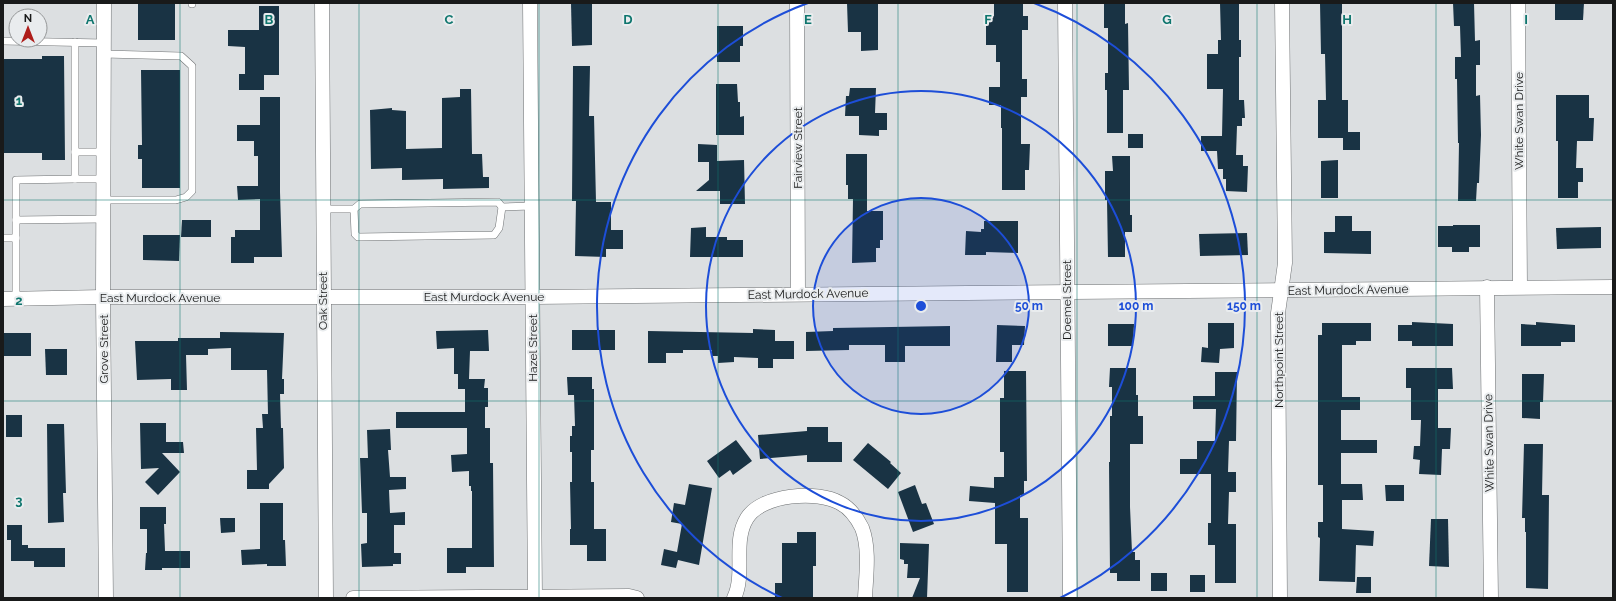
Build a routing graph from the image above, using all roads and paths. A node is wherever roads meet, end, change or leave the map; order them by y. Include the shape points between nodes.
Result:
1 (104, 3) edge
2 (322, 3) edge
3 (530, 3) edge
4 (797, 3) edge
5 (1065, 3) edge
6 (1282, 3) edge
7 (1518, 3) edge
8 (3, 41) edge
9 (75, 42) junction
10 (104, 48) junction
11 (75, 152) junction
12 (104, 152) junction
13 (75, 179) junction
14 (104, 179) junction
15 (104, 200) junction
16 (532, 206) junction
17 (502, 207) junction
18 (354, 209) junction
19 (322, 210) junction
20 (104, 219) junction
21 (16, 220) junction
22 (3, 238) edge
23 (16, 238) junction
24 (1487, 287) junction
25 (1520, 287) junction
26 (1613, 287) edge
27 (1281, 290) junction
28 (1067, 292) junction
29 (798, 294) junction
30 (533, 297) junction
31 (103, 298) junction
32 (323, 298) junction
33 (9, 299) edge
34 (106, 598) edge
35 (326, 598) edge
36 (353, 598) edge
37 (535, 598) edge
38 (637, 598) edge
39 (734, 598) edge
40 (865, 598) edge
41 (1070, 598) edge
42 (1280, 598) edge
43 (1491, 598) edge

1 - 10 street, Grove Street
2 - 19 street, Oak Street
3 - 16 street, Hazel Street
4 - 29 street, Fairview Street
5 - 28 street, Doemel Street
6 - 27 street, Northpoint Street via 1285,263
7 - 25 street, White Swan Drive
8 - 9 lane
9 - 10 lane
9 - 11 lane
10 - 12 street, Grove Street
10 - 15 lane via 181,56 192,66 192,191 186,197 176,200
11 - 12 lane
11 - 13 lane
12 - 14 street, Grove Street
13 - 14 lane
13 - 21 lane via 16,180
14 - 15 street, Grove Street
15 - 20 street, Grove Street
16 - 17 lane
16 - 30 street, Hazel Street
17 - 18 lane via 498,202 490,202 360,204
17 - 18 lane via 499,228 494,235 366,237 358,237 355,234
18 - 19 lane
19 - 32 street, Oak Street
20 - 21 lane
20 - 31 street, Grove Street
21 - 23 lane
22 - 23 lane
23 - 33 lane
24 - 25 street, East Murdock Avenue
24 - 27 street, East Murdock Avenue
24 - 43 street, White Swan Drive
25 - 26 street, East Murdock Avenue
27 - 28 street, East Murdock Avenue
27 - 42 street, Northpoint Street via 1278,313
28 - 29 street, East Murdock Avenue
28 - 41 street, Doemel Street
29 - 30 street, East Murdock Avenue
30 - 32 street, East Murdock Avenue
30 - 37 street, Hazel Street
31 - 32 street, East Murdock Avenue
31 - 33 street, East Murdock Avenue
31 - 34 street, Grove Street
32 - 35 street, Oak Street
36 - 37 street
37 - 38 street
39 - 40 street via 738,586 741,529 754,509 777,498 820,496 840,502 848,508 862,528 866,549

